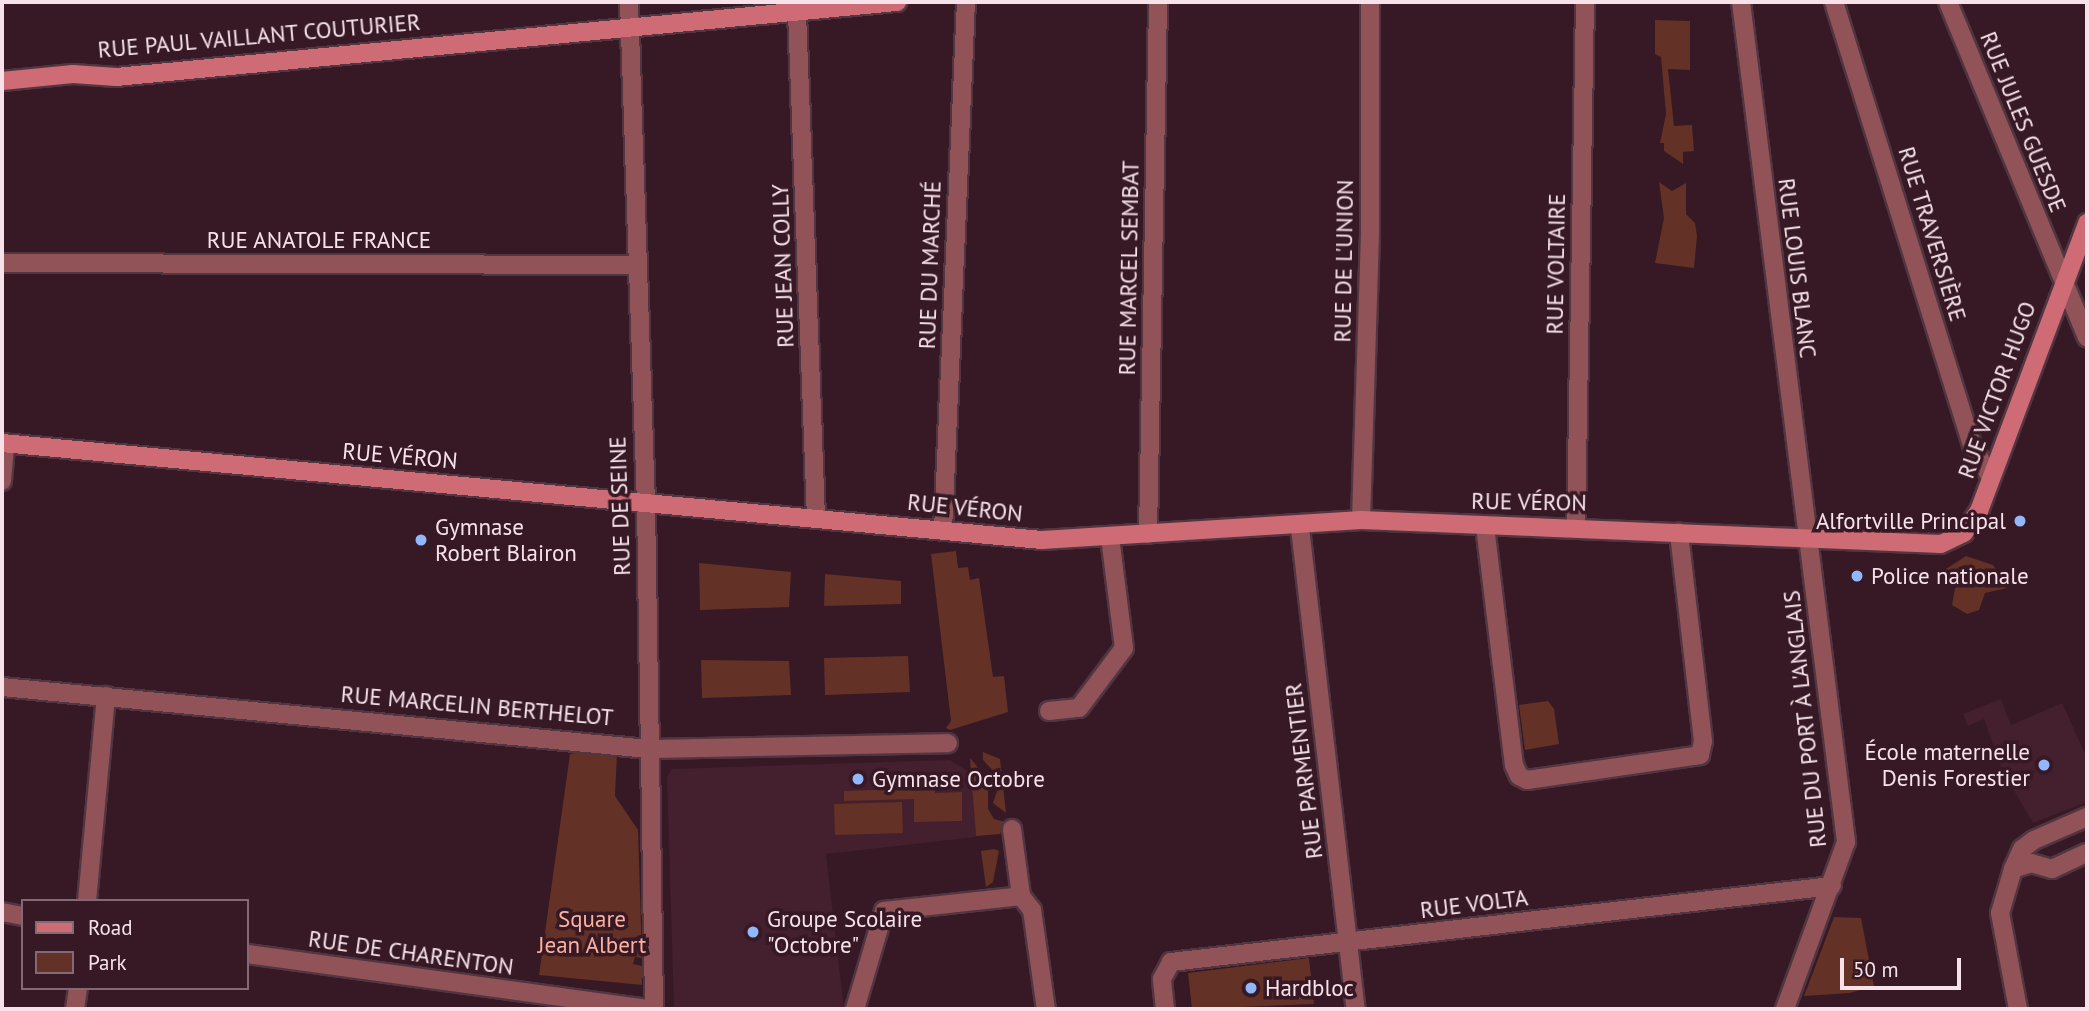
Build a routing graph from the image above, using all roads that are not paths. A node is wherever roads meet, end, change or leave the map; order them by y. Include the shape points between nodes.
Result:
1 (629, 2) edge
2 (892, 2) edge
3 (897, 2) edge
4 (966, 2) edge
5 (1158, 2) edge
6 (1370, 2) edge
7 (1585, 2) edge
8 (1741, 2) edge
9 (1834, 2) edge
10 (1948, 2) edge
11 (797, 12) junction
12 (629, 27) junction
13 (2, 81) edge
14 (2087, 223) edge
15 (2, 263) edge
16 (635, 265) junction
17 (2064, 281) junction
18 (2087, 337) edge
19 (4, 443) edge
20 (1991, 478) junction
21 (2, 481) edge
22 (646, 503) junction
23 (816, 517) junction
24 (1361, 520) junction
25 (1485, 526) junction
26 (1576, 527) junction
27 (1300, 528) junction
28 (943, 530) junction
29 (1679, 532) junction
30 (1148, 534) junction
31 (1110, 537) junction
32 (1808, 539) junction
33 (1925, 544) joint
34 (2, 687) edge
35 (106, 696) junction
36 (1049, 711) dead end
37 (948, 743) dead end
38 (648, 749) junction
39 (2087, 817) edge
40 (1012, 829) dead end
41 (2087, 853) edge
42 (2013, 869) junction
43 (1832, 887) junction
44 (1021, 896) junction
45 (87, 899) edge
46 (2, 912) edge
47 (21, 916) edge
48 (1348, 939) junction
49 (248, 954) edge
50 (78, 990) edge
51 (75, 1009) edge
52 (653, 1009) edge
53 (855, 1009) edge
54 (1046, 1009) edge
55 (1165, 1009) edge
56 (1356, 1009) edge
57 (1785, 1009) edge
58 (2018, 1009) edge

1 - 12 street, RUE DE SEINE
2 - 3 street, RUE PAUL VAILLANT COUTURIER
2 - 11 street, RUE PAUL VAILLANT COUTURIER
4 - 28 street, RUE DU MARCHÉ
5 - 30 street, RUE MARCEL SEMBAT
6 - 24 street, RUE DE L'UNION via 1370,233
7 - 26 street, RUE VOLTAIRE
8 - 32 street, RUE LOUIS BLANC
9 - 20 street, RUE TRAVERSIÈRE via 1972,445
10 - 17 street, RUE JULES GUESDE
11 - 12 street, RUE PAUL VAILLANT COUTURIER
11 - 23 street, RUE JEAN COLLY
12 - 13 street, RUE PAUL VAILLANT COUTURIER via 116,77 73,75
12 - 16 street, RUE DE SEINE
14 - 17 street, RUE VICTOR HUGO
15 - 16 street, RUE ANATOLE FRANCE
16 - 22 street, RUE DE SEINE
17 - 18 street, RUE JULES GUESDE
17 - 20 street, RUE VICTOR HUGO
19 - 21 street
19 - 22 street, RUE VÉRON
20 - 33 street, RUE VICTOR HUGO via 1973,523 1964,533 1941,544
22 - 23 street, RUE VÉRON
22 - 38 street, RUE DE SEINE
23 - 28 street, RUE VÉRON
24 - 25 street, RUE VÉRON
24 - 27 street, RUE VÉRON
25 - 26 street, RUE VÉRON
25 - 29 street via 1514,765 1527,780 1700,755 1702,733
26 - 29 street, RUE VÉRON
27 - 30 street, RUE VÉRON
27 - 48 street, RUE PARMENTIER
28 - 31 street, RUE VÉRON via 1042,540
29 - 32 street, RUE VÉRON
30 - 31 street, RUE VÉRON
31 - 36 street via 1124,648 1079,708
32 - 33 street, RUE VÉRON
32 - 43 street, RUE DU PORT À L'ANGLAIS via 1846,842
34 - 35 street, RUE MARCELIN BERTHELOT
35 - 38 street, RUE MARCELIN BERTHELOT
35 - 45 street
37 - 38 street, RUE MARCELIN BERTHELOT
38 - 52 street, RUE DE SEINE
39 - 42 street via 2034,840 2022,849
40 - 44 street
41 - 42 street via 2052,869 2031,863
42 - 58 street via 2000,913
43 - 48 street, RUE VOLTA
43 - 57 street, RUE DU PORT À L'ANGLAIS
44 - 53 street via 884,911
44 - 54 street via 1032,910
46 - 47 street
48 - 55 street, RUE VOLTA via 1171,962 1162,979
48 - 56 street, RUE PARMENTIER
49 - 52 street, RUE DE CHARENTON
50 - 51 street

